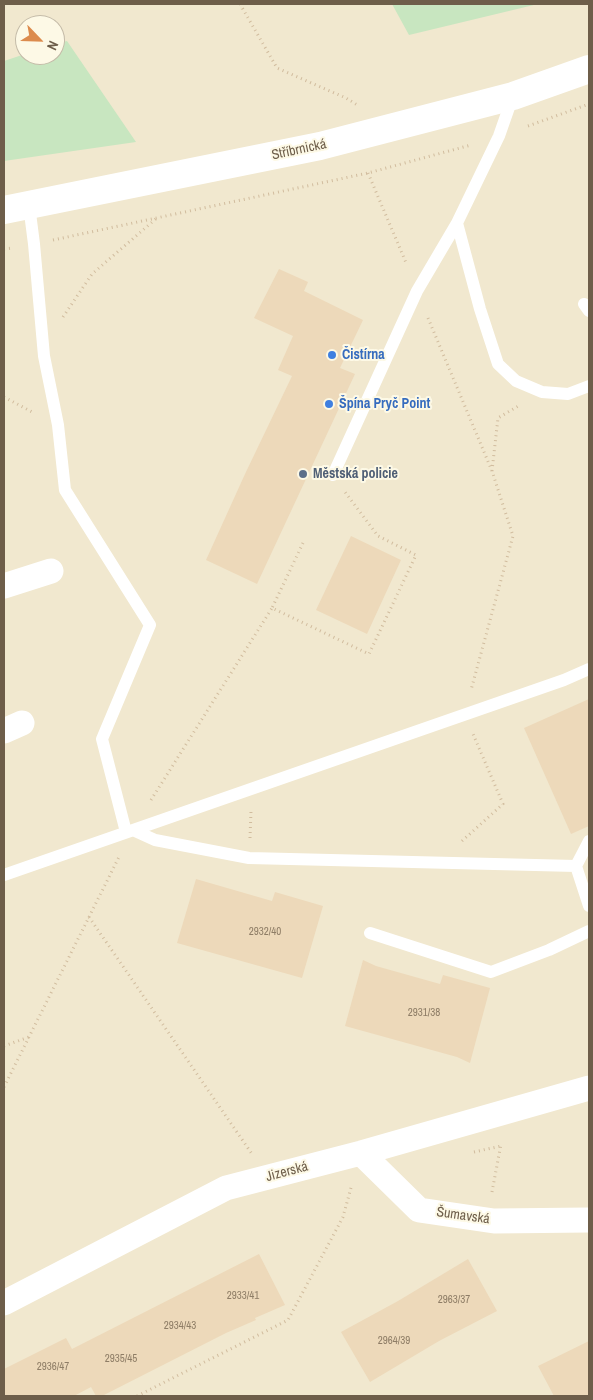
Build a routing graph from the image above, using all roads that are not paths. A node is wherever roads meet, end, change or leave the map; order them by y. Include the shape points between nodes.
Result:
1 (589, 69) edge
2 (513, 96) junction
3 (16, 207) edge
4 (457, 223) junction
5 (589, 386) edge
6 (333, 475) road end
7 (51, 572) dead end
8 (4, 586) edge
9 (589, 669) edge
10 (129, 831) junction
11 (589, 841) edge
12 (576, 866) junction
13 (4, 875) edge
14 (589, 906) edge
15 (589, 931) edge
16 (370, 933) dead end
17 (589, 1088) edge
18 (361, 1152) junction
19 (589, 1220) edge
20 (4, 1303) edge

1 - 2 street, Stříbrnická
2 - 3 street, Stříbrnická via 320,146
2 - 4 lane via 499,136
3 - 10 lane via 34,244 44,356 58,425 64,490 150,625 102,739
4 - 5 lane via 498,364 516,381 542,392 568,394
4 - 6 lane via 417,291
7 - 8 street
9 - 10 lane
10 - 12 lane via 155,840 248,858
10 - 13 lane
11 - 12 lane
12 - 14 lane
15 - 16 lane via 491,972
17 - 18 street, Jizerská
18 - 19 street, Šumavská via 420,1210 487,1220
18 - 20 street, Jizerská via 226,1188

